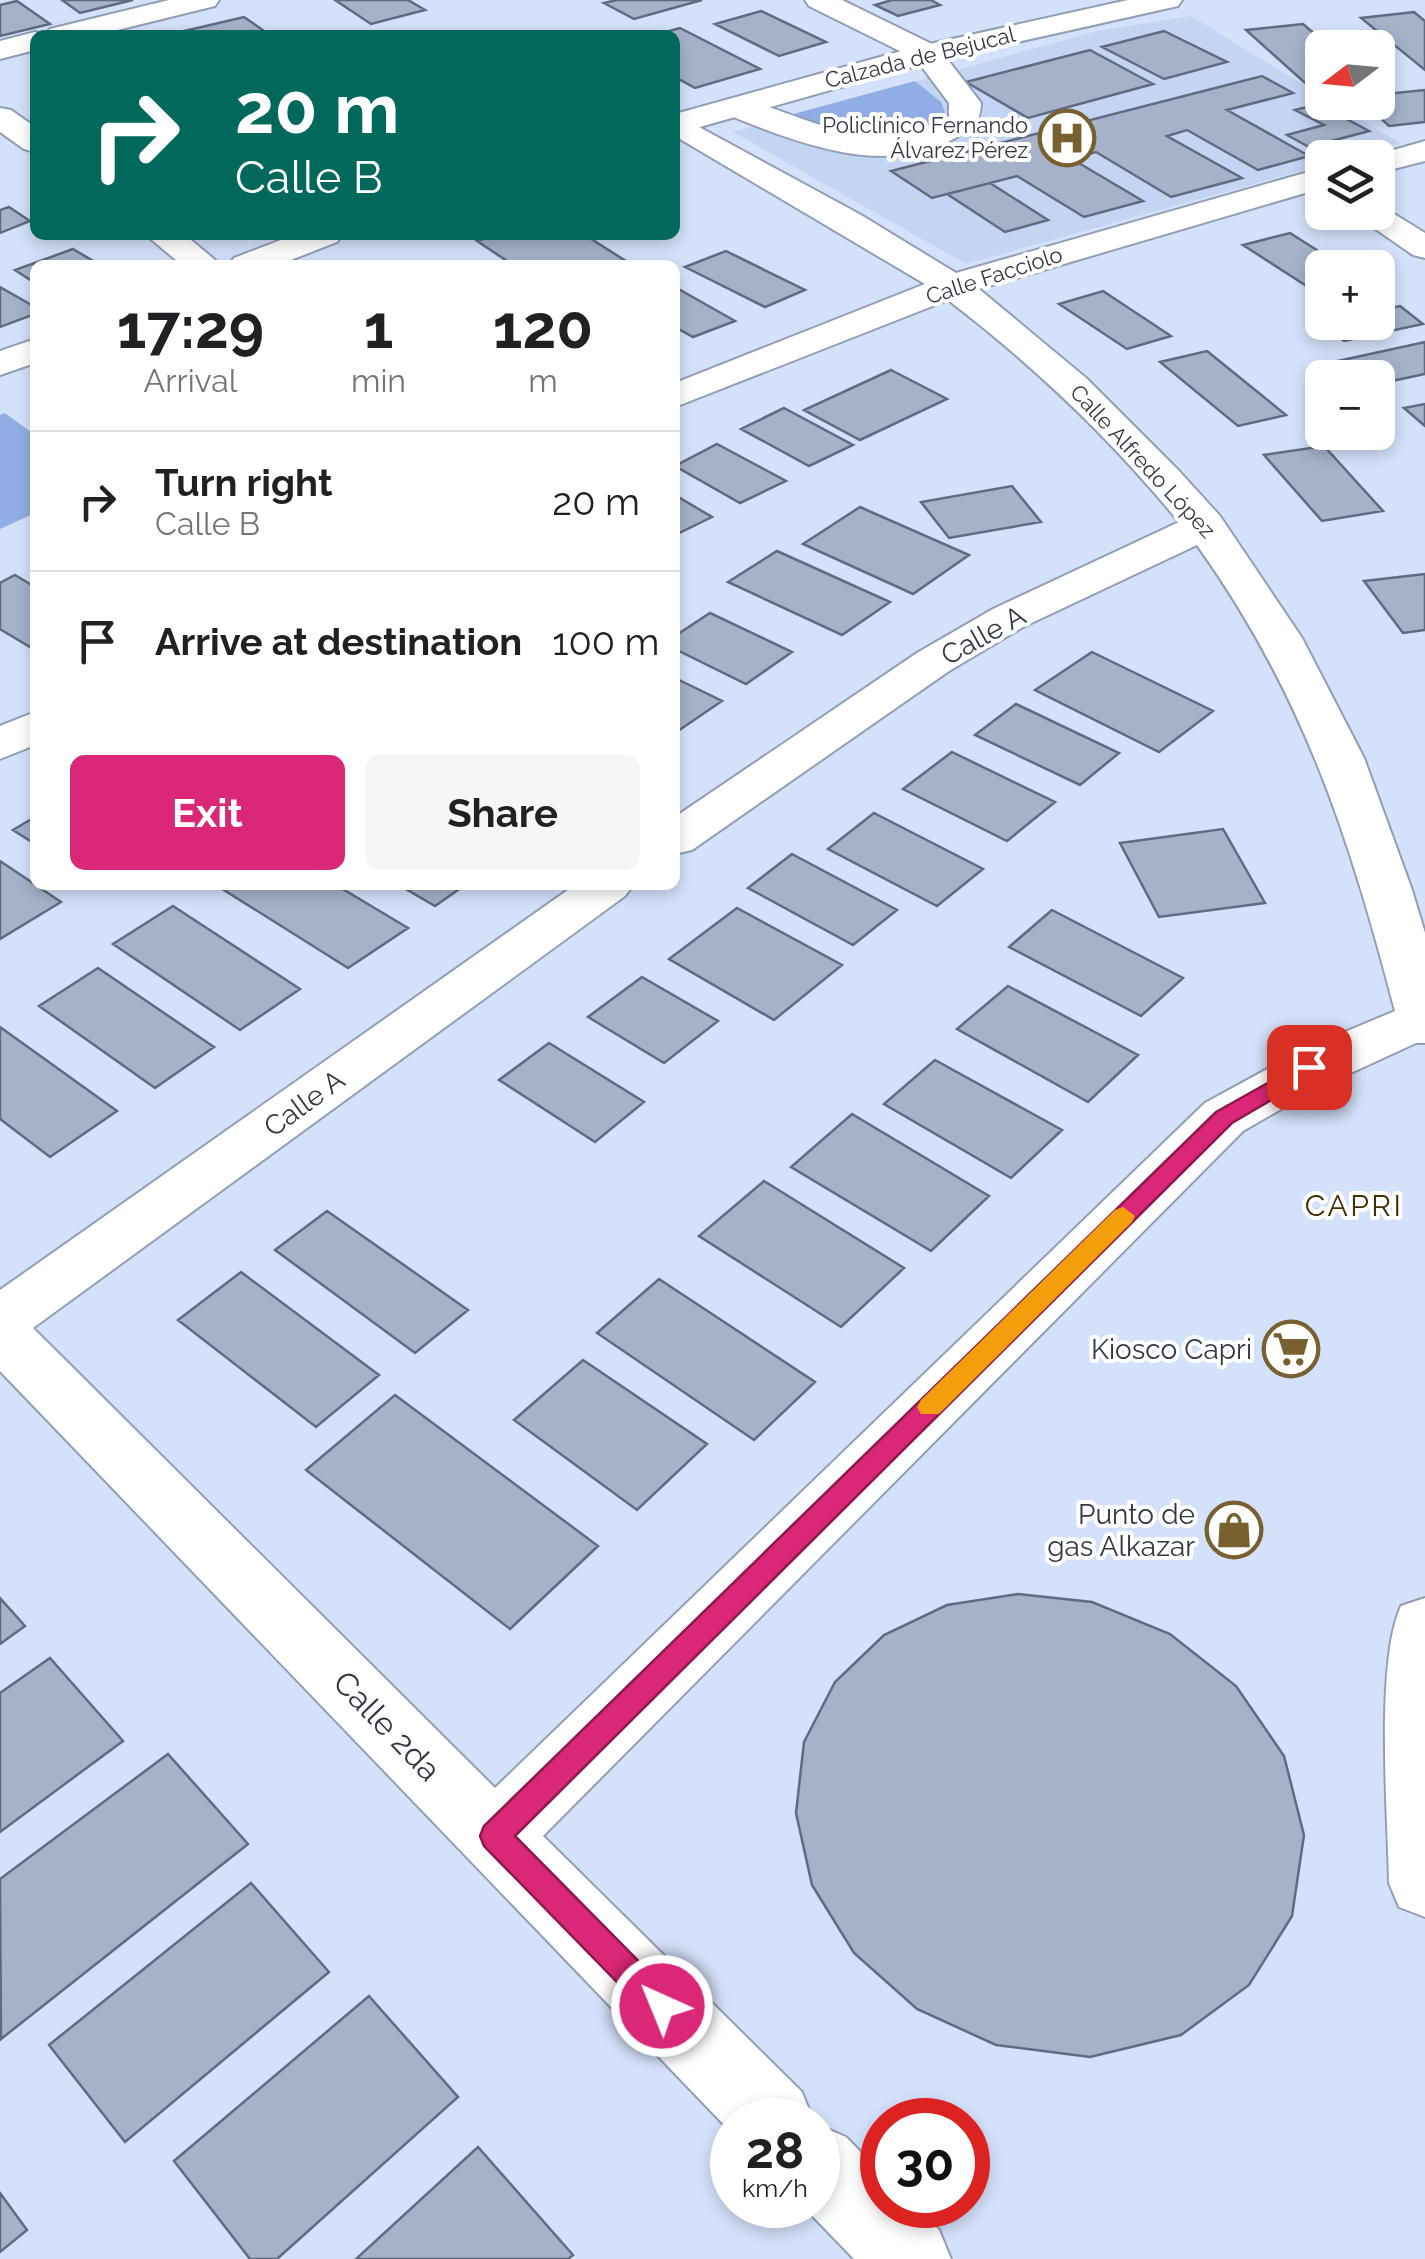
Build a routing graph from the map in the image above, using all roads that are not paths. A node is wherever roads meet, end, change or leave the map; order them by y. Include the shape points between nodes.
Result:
1 (205, 0) edge
2 (819, 0) edge
3 (1168, 0) edge
4 (81, 30) edge
5 (30, 42) edge
6 (0, 50) edge
7 (927, 53) junction
8 (736, 107) junction
9 (0, 117) edge
10 (680, 123) edge
11 (680, 127) edge
12 (30, 138) edge
13 (1425, 151) edge
14 (1395, 159) edge
15 (1305, 185) edge
16 (1395, 229) edge
17 (170, 240) edge
18 (312, 240) edge
19 (1425, 248) edge
20 (197, 260) edge
21 (259, 260) edge
22 (951, 286) junction
23 (30, 352) edge
24 (0, 364) edge
25 (680, 394) edge
26 (1206, 525) junction
27 (30, 729) edge
28 (0, 745) edge
29 (680, 836) edge
30 (601, 890) edge
31 (1424, 1023) edge
32 (0, 1321) edge
33 (0, 1332) edge
34 (1425, 1626) edge
35 (495, 1836) junction
36 (1425, 1883) edge
37 (752, 2098) edge
38 (840, 2187) edge
39 (910, 2259) edge

1 - 4 street
2 - 7 street
3 - 7 street, Calzada de Bejucal
5 - 6 street
7 - 8 street, Calzada de Bejucal
7 - 8 street via 967,112 950,130 916,142 847,145
8 - 10 street, Calzada de Bejucal
9 - 12 street
11 - 22 street, Calle Alfredo López
13 - 14 street
15 - 22 street, Calle Facciolo
16 - 19 street
17 - 20 street
18 - 21 street
22 - 25 street, Calle Facciolo
22 - 26 street, Calle Alfredo López via 1070,382
23 - 24 street
26 - 29 street, Calle A via 1008,618 933,662
26 - 31 street, Calle Alfredo López via 1298,665 1342,759 1379,858
27 - 28 street
30 - 32 street, Calle A
31 - 35 street via 1342,1051 1224,1117
33 - 35 street, Calle 2da
34 - 36 street
35 - 37 street, Calle 2da
38 - 39 street

